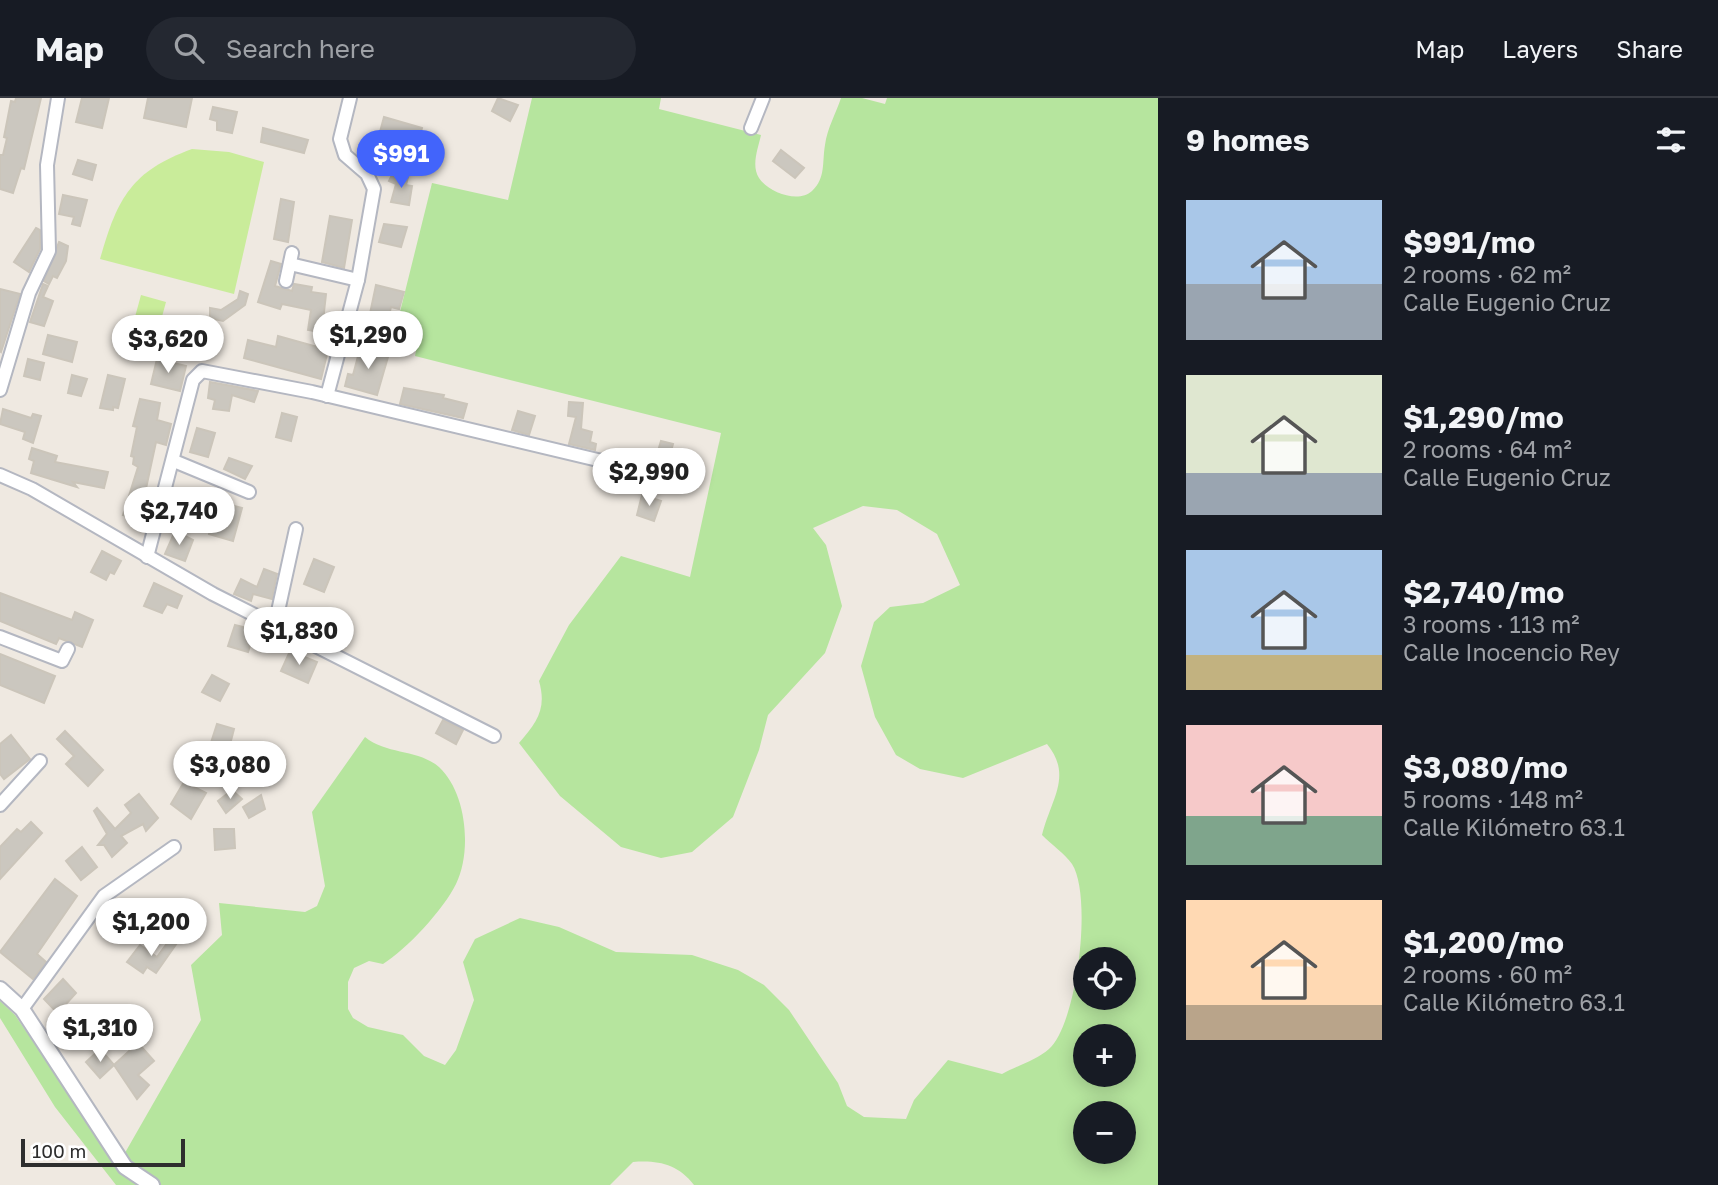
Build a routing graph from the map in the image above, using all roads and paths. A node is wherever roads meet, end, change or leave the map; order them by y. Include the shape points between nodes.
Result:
1 (58, 98) edge
2 (351, 98) edge
3 (763, 98) edge
4 (751, 128) dead end
5 (358, 280) junction
6 (286, 281) dead end
7 (0, 390) edge
8 (327, 396) junction
9 (174, 461) junction
10 (0, 475) edge
11 (665, 476) dead end
12 (248, 492) dead end
13 (296, 529) dead end
14 (147, 557) junction
15 (275, 625) junction
16 (0, 637) edge
17 (68, 649) dead end
18 (494, 736) dead end
19 (40, 761) dead end
20 (0, 805) edge
21 (174, 847) dead end
22 (0, 989) edge
23 (22, 1009) junction
24 (152, 1185) edge

1 - 7 street via 47,165 49,251 29,293
2 - 5 street via 341,139 345,155 367,174 374,189
3 - 4 street
5 - 6 street via 291,259
5 - 8 street
8 - 9 street via 202,370 193,380
8 - 11 street
9 - 12 street
9 - 14 street
10 - 14 street
13 - 15 street
14 - 15 street
15 - 18 street
16 - 17 street via 62,662
19 - 20 street
21 - 23 street via 104,896
22 - 23 street
23 - 24 street via 125,1167

